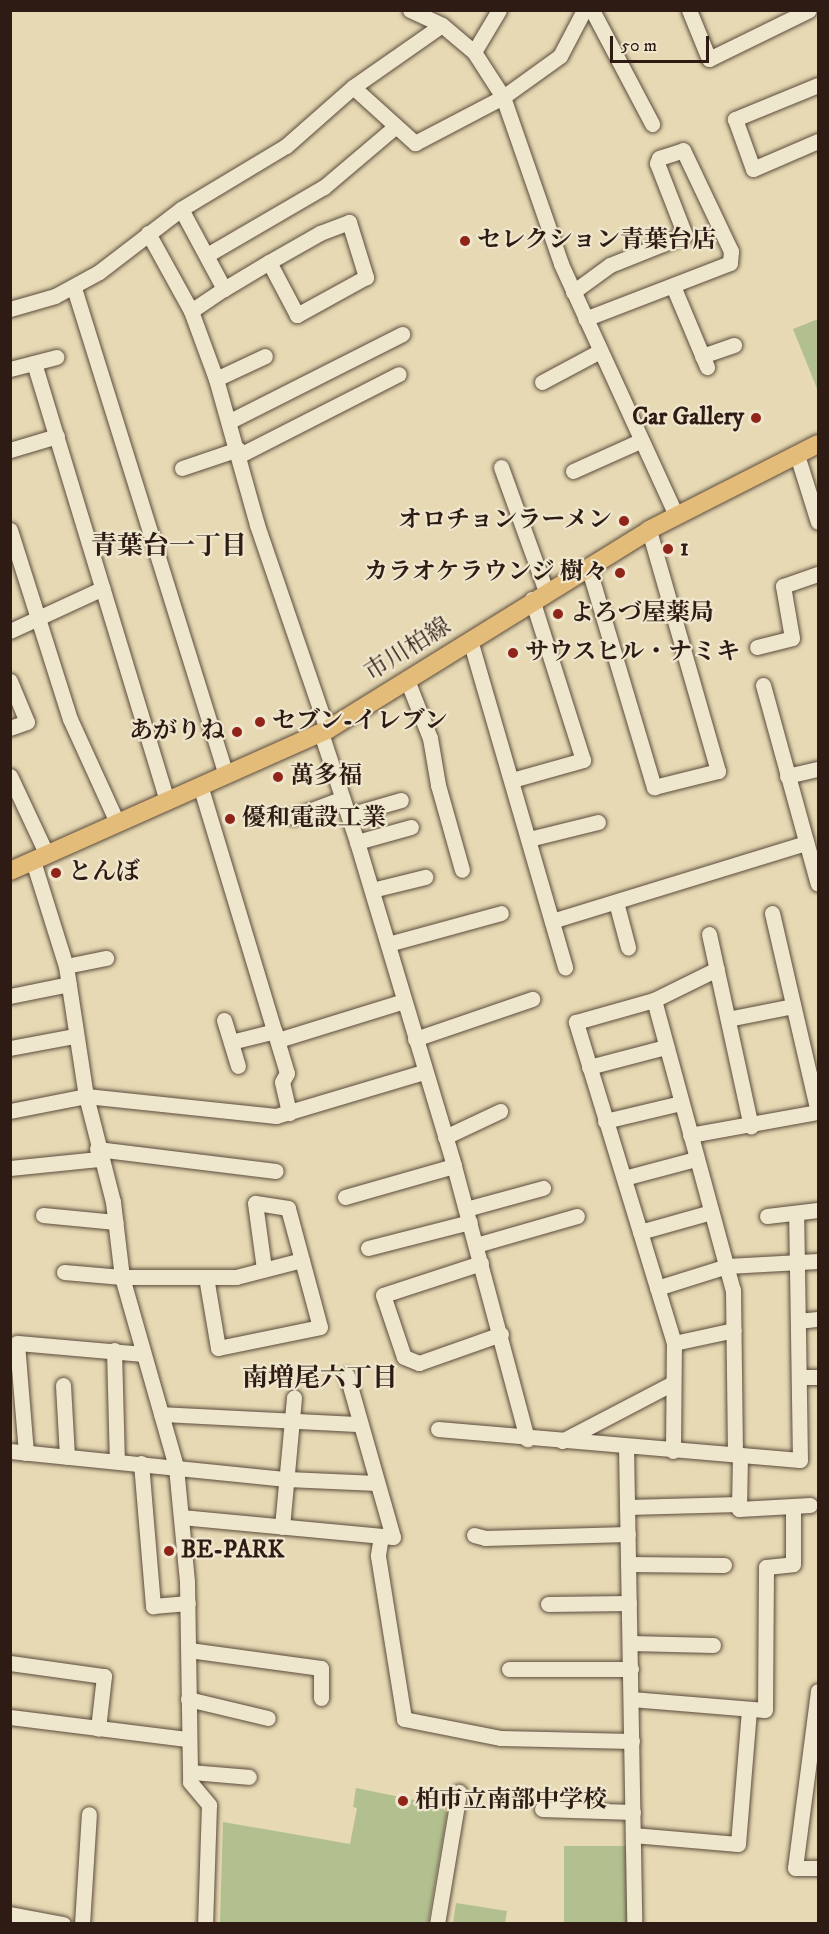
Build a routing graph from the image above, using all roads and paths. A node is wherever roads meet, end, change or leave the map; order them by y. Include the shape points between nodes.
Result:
1 (499, 10) edge
2 (584, 10) edge
3 (592, 10) edge
4 (689, 10) edge
5 (809, 10) edge
6 (415, 11) edge
7 (442, 25) junction
8 (474, 52) junction
9 (819, 85) edge
10 (353, 87) junction
11 (503, 97) junction
12 (652, 124) dead end
13 (396, 126) junction
14 (819, 141) edge
15 (181, 209) junction
16 (148, 233) junction
17 (207, 255) junction
18 (269, 262) junction
19 (673, 286) junction
20 (74, 288) junction
21 (224, 289) junction
22 (573, 292) junction
23 (10, 309) edge
24 (191, 311) junction
25 (585, 319) junction
26 (402, 334) dead end
27 (734, 345) dead end
28 (600, 351) junction
29 (265, 356) dead end
30 (56, 357) dead end
31 (34, 363) junction
32 (10, 369) edge
33 (399, 374) dead end
34 (216, 379) junction
35 (542, 382) dead end
36 (230, 421) junction
37 (57, 436) junction
38 (640, 441) junction
39 (819, 444) edge
40 (10, 450) edge
41 (239, 452) junction
42 (797, 455) junction
43 (501, 467) dead end
44 (182, 468) dead end
45 (573, 471) dead end
46 (676, 515) junction
47 (819, 522) edge
48 (10, 530) edge
49 (649, 530) junction
50 (588, 566) junction
51 (819, 574) edge
52 (103, 588) junction
53 (539, 595) junction
54 (40, 617) junction
55 (10, 631) edge
56 (470, 640) junction
57 (757, 647) dead end
58 (407, 680) junction
59 (10, 681) edge
60 (763, 685) dead end
61 (10, 728) edge
62 (324, 731) junction
63 (819, 769) edge
64 (226, 775) junction
65 (10, 776) edge
66 (788, 776) junction
67 (512, 780) junction
68 (201, 785) junction
69 (343, 798) junction
70 (401, 800) dead end
71 (167, 801) junction
72 (349, 815) junction
73 (293, 817) dead end
74 (117, 822) junction
75 (598, 822) dead end
76 (411, 827) dead end
77 (529, 839) junction
78 (357, 842) junction
79 (806, 843) junction
80 (40, 857) junction
81 (462, 870) dead end
82 (10, 871) edge
83 (425, 878) dead end
84 (819, 885) edge
85 (372, 890) junction
86 (616, 902) junction
87 (501, 913) dead end
88 (772, 913) dead end
89 (552, 921) junction
90 (709, 934) dead end
91 (388, 944) junction
92 (628, 947) dead end
93 (106, 958) dead end
94 (66, 966) junction
95 (565, 968) dead end
96 (717, 969) junction
97 (69, 984) junction
98 (10, 996) edge
99 (532, 999) dead end
100 (654, 1000) junction
101 (404, 1001) junction
102 (793, 1006) junction
103 (224, 1020) dead end
104 (729, 1020) junction
105 (75, 1036) junction
106 (277, 1036) junction
107 (415, 1039) junction
108 (231, 1042) junction
109 (666, 1047) junction
110 (10, 1048) edge
111 (238, 1066) dead end
112 (589, 1067) junction
113 (424, 1072) junction
114 (86, 1096) junction
115 (681, 1103) junction
116 (10, 1111) edge
117 (500, 1111) dead end
118 (818, 1112) edge
119 (289, 1113) junction
120 (605, 1121) junction
121 (752, 1126) junction
122 (690, 1135) junction
123 (445, 1137) junction
124 (98, 1154) junction
125 (696, 1159) junction
126 (454, 1166) junction
127 (10, 1168) edge
128 (276, 1171) dead end
129 (624, 1178) junction
130 (543, 1188) dead end
131 (345, 1197) dead end
132 (819, 1210) edge
133 (711, 1212) junction
134 (796, 1214) junction
135 (43, 1215) dead end
136 (468, 1216) junction
137 (577, 1216) dead end
138 (767, 1216) dead end
139 (116, 1222) junction
140 (640, 1232) junction
141 (476, 1245) junction
142 (368, 1248) dead end
143 (302, 1260) junction
144 (819, 1261) edge
145 (796, 1262) junction
146 (481, 1263) junction
147 (726, 1266) junction
148 (264, 1269) junction
149 (64, 1272) dead end
150 (122, 1277) junction
151 (206, 1277) junction
152 (657, 1288) junction
153 (819, 1319) edge
154 (798, 1321) junction
155 (734, 1330) junction
156 (501, 1334) junction
157 (674, 1342) junction
158 (114, 1350) junction
159 (142, 1354) junction
160 (347, 1375) dead end
161 (799, 1377) junction
162 (819, 1377) edge
163 (673, 1383) junction
164 (63, 1385) dead end
165 (294, 1398) dead end
166 (161, 1414) junction
167 (291, 1422) junction
168 (359, 1424) junction
169 (438, 1429) dead end
170 (527, 1439) junction
171 (562, 1441) junction
172 (626, 1446) junction
173 (10, 1451) edge
174 (673, 1451) junction
175 (26, 1453) junction
176 (67, 1456) junction
177 (737, 1456) junction
178 (117, 1461) junction
179 (141, 1463) junction
180 (176, 1467) junction
181 (287, 1479) junction
182 (377, 1483) junction
183 (739, 1504) junction
184 (810, 1505) dead end
185 (627, 1507) junction
186 (793, 1507) junction
187 (181, 1517) junction
188 (282, 1527) junction
189 (474, 1534) dead end
190 (627, 1534) junction
191 (381, 1536) junction
192 (628, 1564) junction
193 (724, 1565) dead end
194 (188, 1603) junction
195 (629, 1603) junction
196 (548, 1604) dead end
197 (630, 1643) junction
198 (713, 1645) dead end
199 (189, 1650) junction
200 (10, 1663) edge
201 (631, 1669) junction
202 (509, 1670) dead end
203 (819, 1691) edge
204 (321, 1698) dead end
205 (188, 1699) junction
206 (631, 1699) junction
207 (749, 1709) junction
208 (10, 1717) edge
209 (268, 1718) dead end
210 (816, 1725) edge
211 (98, 1729) junction
212 (187, 1739) junction
213 (632, 1741) junction
214 (191, 1772) junction
215 (249, 1777) dead end
216 (459, 1792) dead end
217 (542, 1809) dead end
218 (633, 1812) junction
219 (89, 1814) dead end
220 (633, 1835) junction
221 (819, 1868) edge
222 (10, 1914) edge
223 (63, 1923) edge
224 (82, 1923) edge
225 (204, 1923) edge
226 (437, 1923) edge
227 (634, 1923) edge

1 - 8 street
2 - 11 street via 560,56
3 - 12 street via 640,85
4 - 5 street via 709,59
6 - 7 street
7 - 8 street
7 - 10 street
8 - 11 street
9 - 14 street via 735,119 753,169
10 - 13 street
10 - 15 street via 286,146
11 - 13 street via 415,143
11 - 22 street
13 - 17 street via 324,187
15 - 16 street
15 - 17 street
16 - 20 street
16 - 24 street
17 - 21 street
18 - 18 street via 320,233 349,222 366,277 297,315
18 - 21 street
19 - 22 street via 728,266 732,260 683,150 659,158 657,163 686,235 610,265
19 - 25 street
19 - 27 street via 705,362
20 - 23 street
20 - 64 street
21 - 24 street
22 - 25 street
24 - 34 street
25 - 28 street
26 - 36 street
28 - 35 street
28 - 38 street
29 - 34 street
30 - 31 street
31 - 32 street
31 - 37 street
33 - 41 street
34 - 36 street
36 - 41 street
37 - 40 street
37 - 52 street
38 - 45 street
38 - 46 street
39 - 42 main road, 市川柏線
41 - 44 street
41 - 62 street via 257,525
42 - 46 main road, 市川柏線
42 - 47 street
43 - 53 street
46 - 49 main road, 市川柏線
48 - 54 street
49 - 50 main road, 市川柏線
49 - 50 street via 718,771 654,787
50 - 53 main road, 市川柏線
51 - 57 street via 783,586 792,638
52 - 54 street
52 - 71 street
53 - 56 main road, 市川柏線
53 - 67 street via 583,760
54 - 55 street
54 - 74 street via 70,719
56 - 58 main road, 市川柏線
56 - 67 street
58 - 62 main road, 市川柏線
58 - 81 street via 430,738 438,785
59 - 61 street via 27,722
60 - 66 street
62 - 64 main road, 市川柏線
62 - 69 street
63 - 66 street
64 - 68 main road, 市川柏線
65 - 80 street
66 - 79 street
67 - 77 street
68 - 71 main road, 市川柏線
68 - 106 street
69 - 72 street
69 - 73 street
70 - 72 street
71 - 74 main road, 市川柏線
72 - 78 street
74 - 80 main road, 市川柏線
75 - 77 street
76 - 78 street
77 - 89 street
78 - 85 street
79 - 84 street
79 - 86 street
80 - 82 main road, 市川柏線
80 - 94 street
83 - 85 street
85 - 91 street
86 - 89 street
86 - 92 street
87 - 91 street
88 - 102 street
89 - 95 street
90 - 96 street
91 - 101 street
93 - 94 street
94 - 97 street
96 - 100 street
96 - 104 street
97 - 98 street
97 - 105 street
99 - 107 street
100 - 109 street
100 - 112 street via 576,1022
101 - 106 street
101 - 107 street
102 - 104 street
102 - 118 street
103 - 108 street
104 - 121 street
105 - 110 street
105 - 114 street
106 - 108 street
106 - 119 street via 287,1072 282,1082
107 - 113 street
108 - 111 street
109 - 112 street
109 - 115 street
112 - 120 street
113 - 119 street
113 - 123 street
114 - 116 street
114 - 119 street via 260,1116
114 - 124 street
115 - 120 street
115 - 122 street
117 - 123 street
118 - 121 street
120 - 129 street
121 - 122 street
122 - 125 street
123 - 126 street
124 - 127 street
124 - 128 street
124 - 139 street
125 - 129 street
125 - 133 street
126 - 131 street
126 - 136 street
129 - 140 street
130 - 136 street
132 - 134 street
133 - 140 street
133 - 147 street
134 - 138 street
134 - 145 street
135 - 139 street
136 - 141 street
136 - 142 street
137 - 141 street
139 - 150 street
140 - 152 street
141 - 146 street
143 - 148 street
143 - 148 street via 288,1208 255,1203
143 - 151 street via 320,1327 218,1348
144 - 145 street
145 - 147 street
145 - 154 street
146 - 156 street
146 - 156 street via 382,1294 404,1357 419,1363
147 - 152 street
147 - 155 street via 733,1290
148 - 151 street via 236,1277
149 - 150 street
150 - 151 street
150 - 159 street
152 - 157 street
153 - 154 street
154 - 161 street
155 - 157 street
155 - 177 street
156 - 170 street
157 - 163 street
158 - 159 street
158 - 175 street via 17,1342
158 - 178 street
159 - 166 street
160 - 168 street
161 - 162 street
161 - 177 street via 800,1460
163 - 171 street
163 - 174 street
164 - 176 street
165 - 167 street
166 - 167 street
166 - 180 street
167 - 168 street
167 - 181 street
168 - 182 street
169 - 170 street
170 - 171 street
171 - 172 street
172 - 174 street
172 - 185 street
173 - 175 street
174 - 177 street
175 - 176 street
176 - 178 street
177 - 183 street
178 - 179 street
179 - 180 street
179 - 194 street via 153,1606
180 - 181 street
180 - 187 street
181 - 182 street
181 - 188 street
182 - 191 street via 393,1537
183 - 185 street
183 - 186 street via 739,1509
184 - 186 street
185 - 190 street
186 - 207 street via 793,1564 766,1567 765,1710
187 - 188 street
187 - 194 street
188 - 191 street
189 - 190 street via 485,1538
190 - 192 street
191 - 213 street via 378,1556 404,1719 501,1738
192 - 193 street
192 - 195 street
194 - 199 street
195 - 196 street
195 - 197 street
197 - 198 street
197 - 201 street
199 - 204 street via 321,1668
199 - 205 street
200 - 211 street via 104,1676
201 - 202 street
201 - 206 street
203 - 210 street
205 - 209 street
205 - 212 street
206 - 207 street
206 - 213 street
207 - 220 street via 738,1844
208 - 211 street
210 - 221 street via 795,1868
211 - 212 street
212 - 214 street
213 - 218 street
214 - 215 street
214 - 225 street via 192,1786 209,1805
216 - 226 street
217 - 218 street
218 - 220 street
219 - 224 street
220 - 227 street
222 - 223 street

